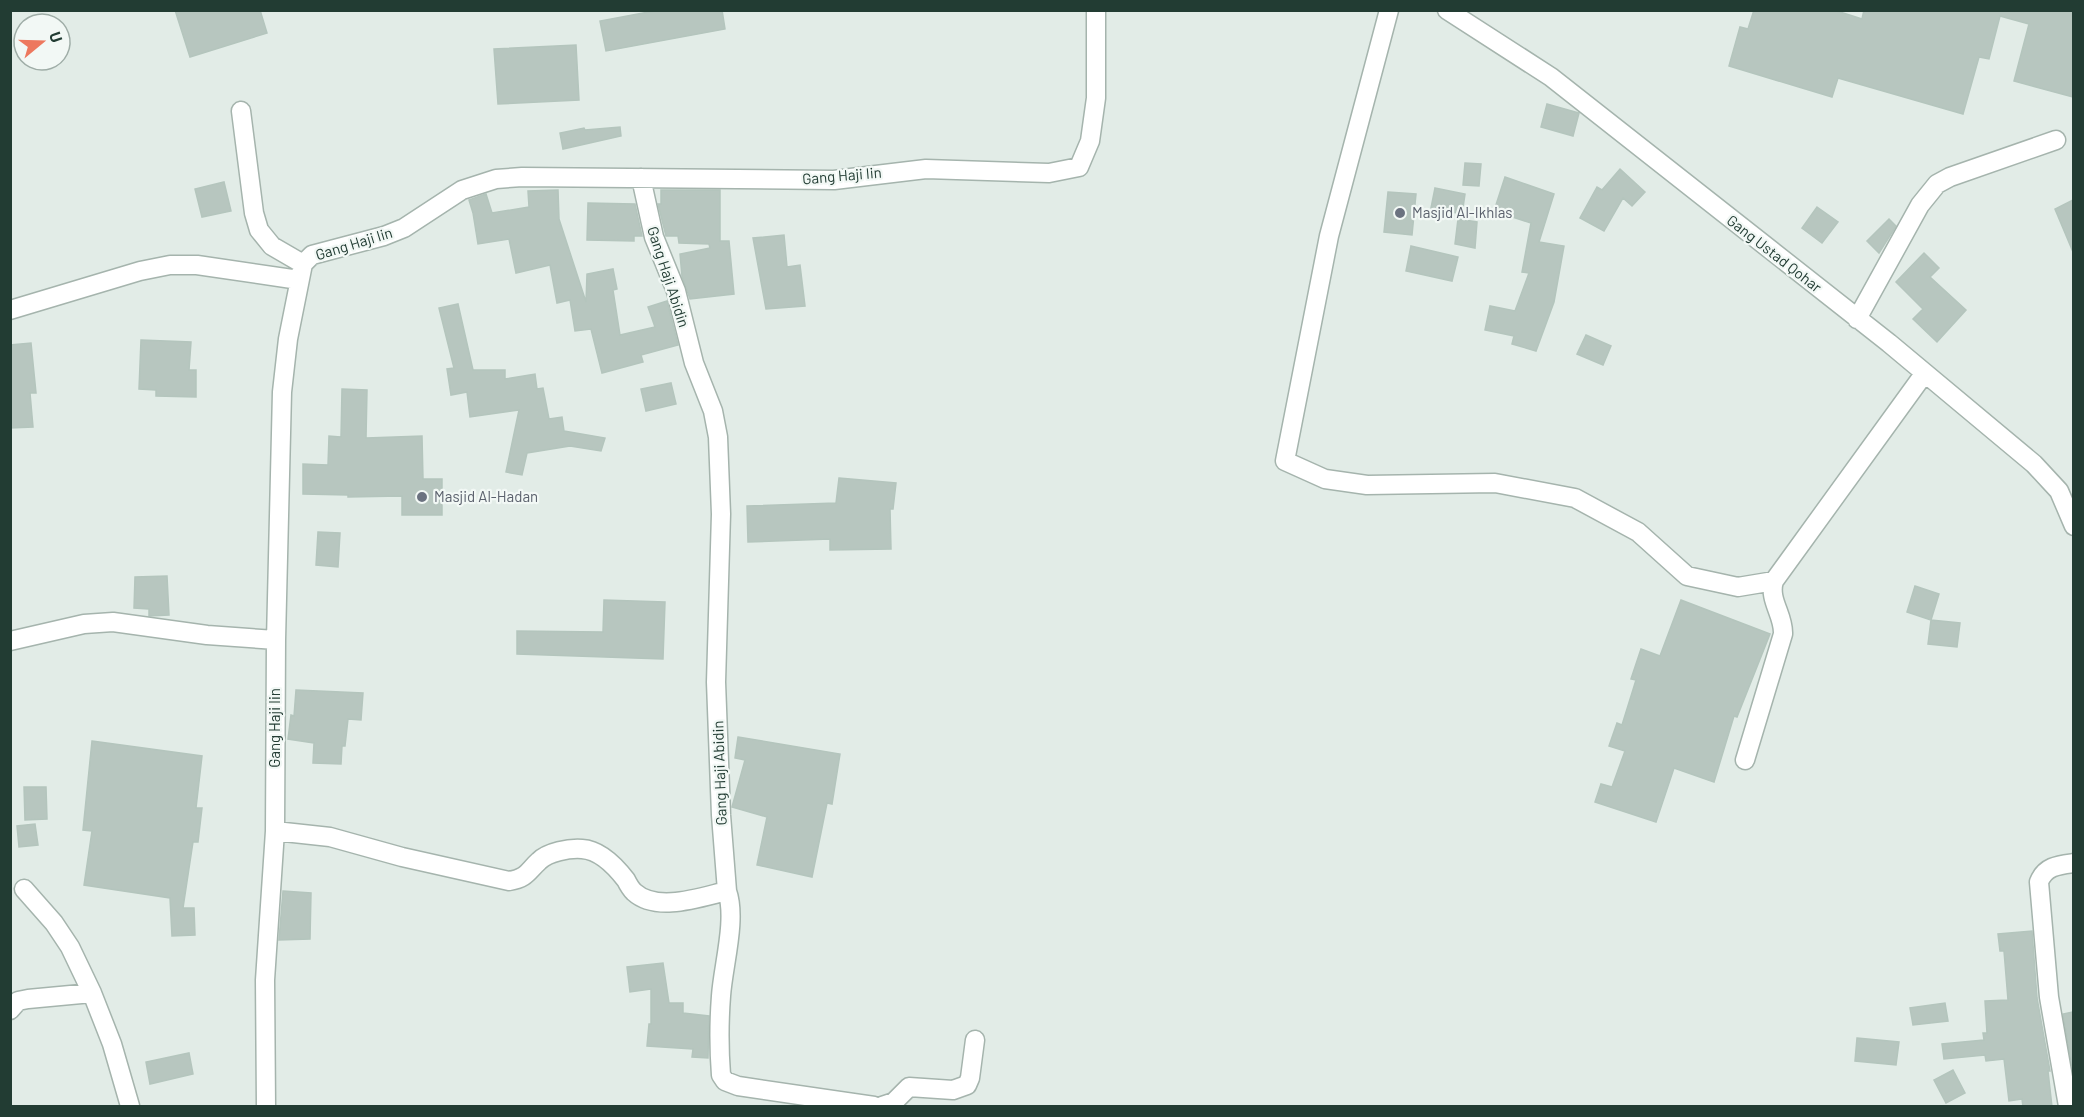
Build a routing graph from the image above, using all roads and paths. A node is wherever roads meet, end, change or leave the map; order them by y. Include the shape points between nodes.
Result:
1 (1096, 10) edge
2 (1389, 10) edge
3 (1447, 10) edge
4 (241, 111) dead end
5 (2056, 140) dead end
6 (640, 177) junction
7 (301, 272) junction
8 (10, 310) edge
9 (1857, 319) junction
10 (1924, 374) junction
11 (2073, 526) edge
12 (1774, 581) junction
13 (276, 640) junction
14 (10, 641) edge
15 (1745, 760) dead end
16 (275, 831) junction
17 (2073, 863) edge
18 (24, 889) dead end
19 (727, 891) junction
20 (92, 993) junction
21 (10, 1010) edge
22 (975, 1040) dead end
23 (130, 1107) edge
24 (266, 1107) edge
25 (874, 1107) edge
26 (882, 1107) edge
27 (2068, 1107) edge

1 - 6 street, Gang Haji Iin via 1096,98 1090,141 1079,167 1049,173 926,169 834,180
2 - 12 street via 1329,236 1285,461 1325,479 1367,485 1495,483 1575,498 1638,532 1687,576 1738,587
3 - 9 street, Gang Ustad Qohar via 1551,77
4 - 7 street via 259,230
5 - 9 street via 1937,184 1920,205
6 - 7 street, Gang Haji Iin via 496,179 462,189 384,236 312,255
6 - 19 street, Gang Haji Abidin via 654,237 676,291 718,437 721,514 716,682
7 - 8 street via 170,265 140,270
7 - 13 street, Gang Haji Iin via 282,392
9 - 10 street, Gang Ustad Qohar
10 - 11 street, Gang Ustad Qohar via 2034,464 2059,491
10 - 12 street
12 - 15 street via 1772,591 1783,634
13 - 14 street via 112,622 84,624
13 - 16 street, Gang Haji Iin
16 - 19 street via 330,837 509,881 526,876 544,857 583,849 605,858 634,892 648,899 699,899
16 - 24 street, Gang Haji Iin via 265,980
17 - 27 street via 2045,870 2039,882 2049,997
18 - 20 street via 70,947
19 - 25 street, Gang Haji Abidin via 731,916 721,997 721,1075 725,1081
20 - 21 street via 18,1001
20 - 23 street
22 - 26 street via 967,1085 952,1090 909,1087 894,1102

